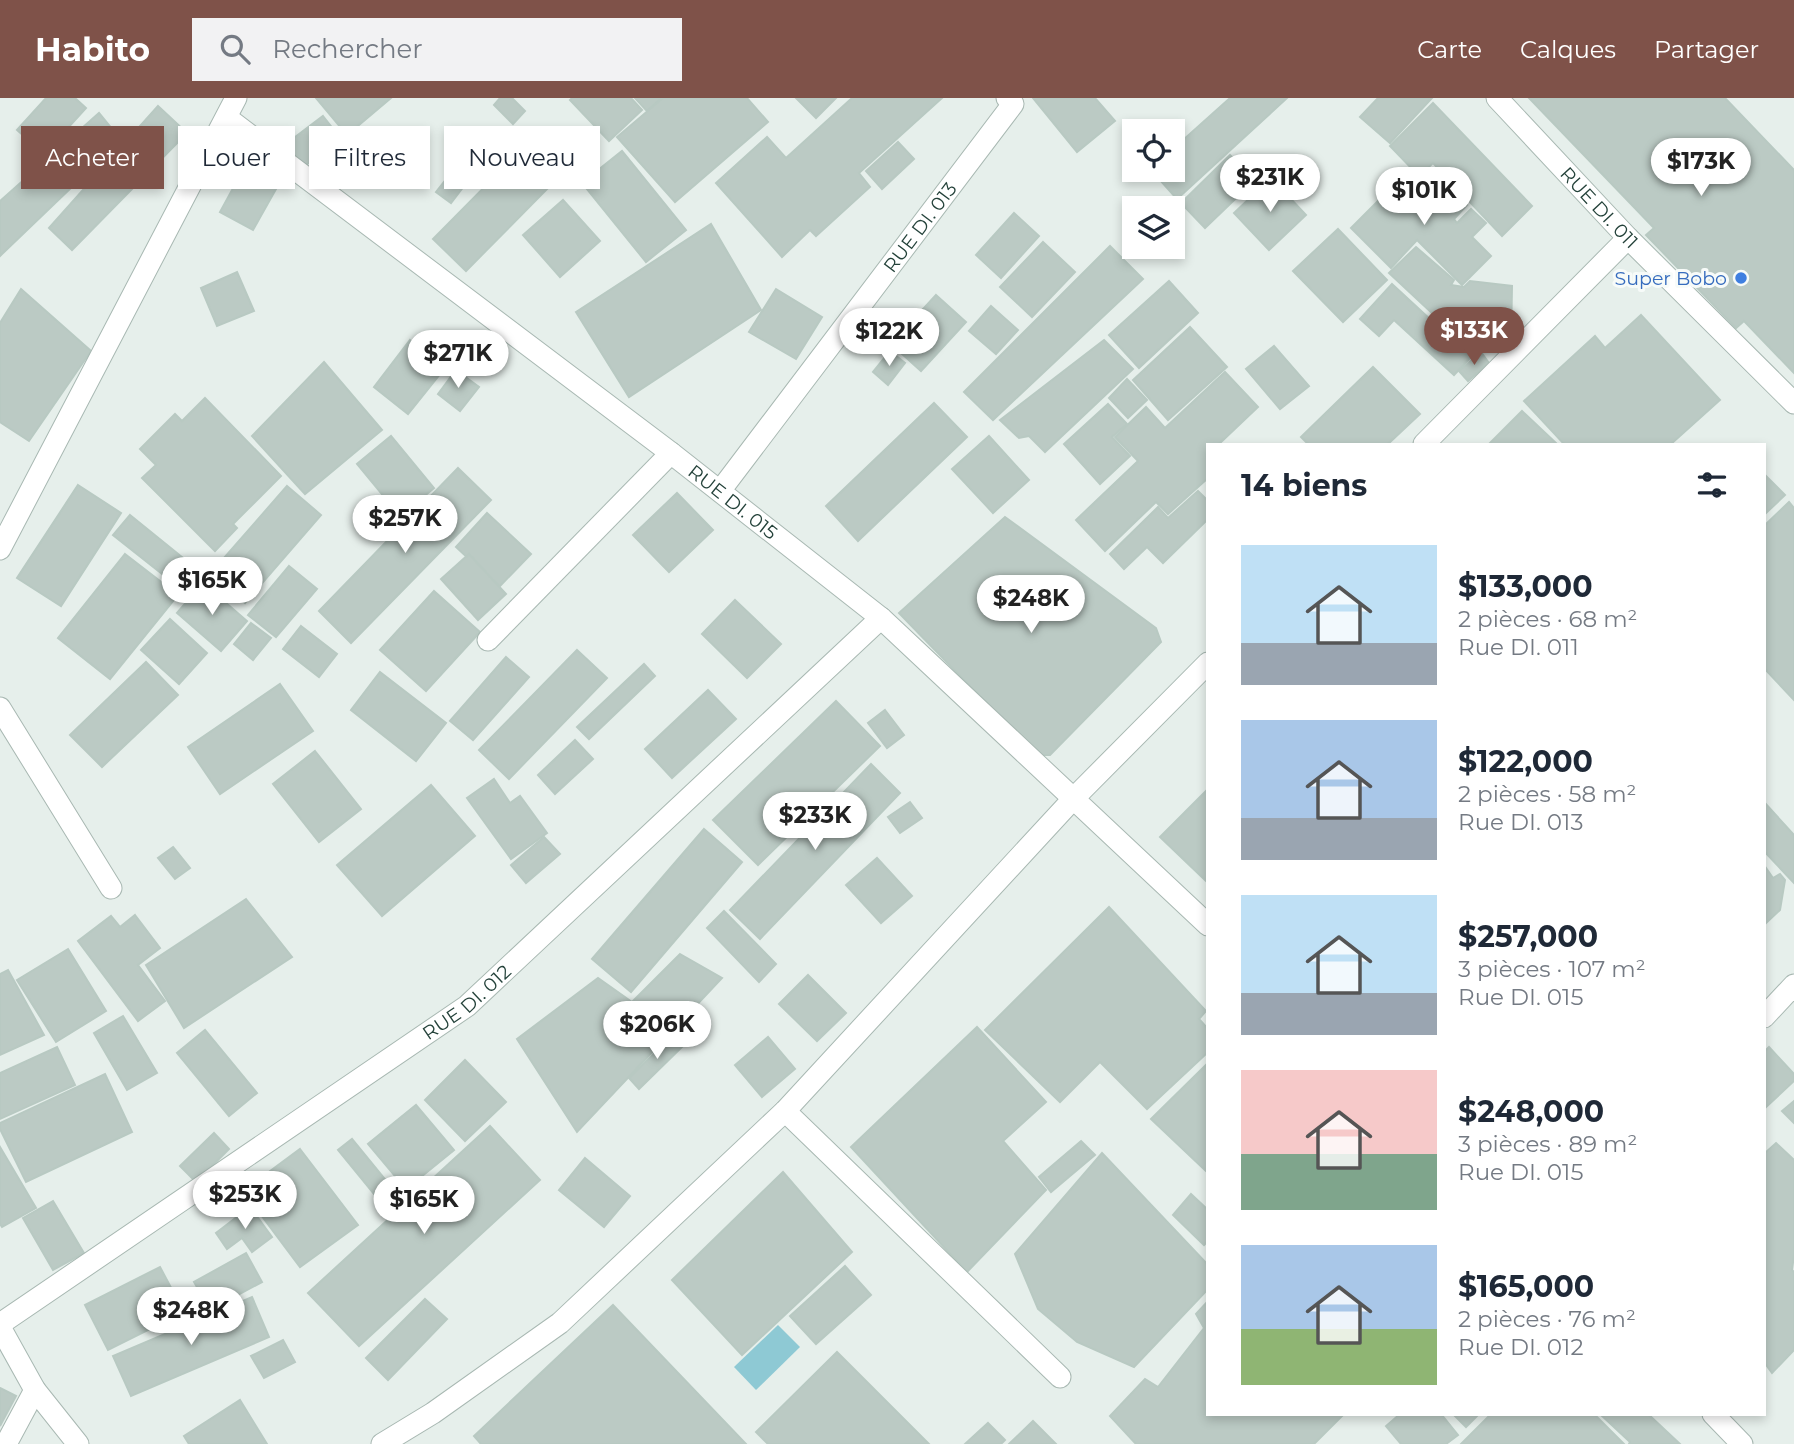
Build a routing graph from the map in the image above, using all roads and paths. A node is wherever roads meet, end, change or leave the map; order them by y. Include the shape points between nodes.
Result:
1 (236, 98) edge
2 (1007, 98) edge
3 (1497, 98) edge
4 (227, 118) junction
5 (1628, 238) junction
6 (1794, 403) edge
7 (1425, 443) edge
8 (671, 453) junction
9 (720, 491) junction
10 (0, 550) edge
11 (881, 618) junction
12 (488, 640) dead end
13 (1206, 665) edge
14 (0, 708) edge
15 (1073, 799) junction
16 (111, 888) dead end
17 (1206, 923) edge
18 (1794, 985) edge
19 (1766, 1015) edge
20 (785, 1111) junction
21 (0, 1325) edge
22 (1060, 1377) dead end
23 (35, 1390) junction
24 (1715, 1416) edge
25 (6, 1444) edge
26 (78, 1444) edge
27 (382, 1444) edge
28 (1742, 1444) edge

1 - 4 street
2 - 9 street, RUE DI. 013 via 1013,104
3 - 5 street, RUE DI. 011
4 - 8 street, RUE DI. 015
4 - 10 street
5 - 6 street, RUE DI. 011
5 - 7 street
8 - 9 street, RUE DI. 015
8 - 12 street
9 - 11 street, RUE DI. 015
11 - 15 street, RUE DI. 015
11 - 21 street, RUE DI. 012 via 467,1006
13 - 15 street
14 - 16 street
15 - 17 street, RUE DI. 015
15 - 20 street
18 - 19 street
20 - 22 street
20 - 27 street via 560,1323
21 - 23 street
23 - 25 street
23 - 26 street
24 - 28 street

